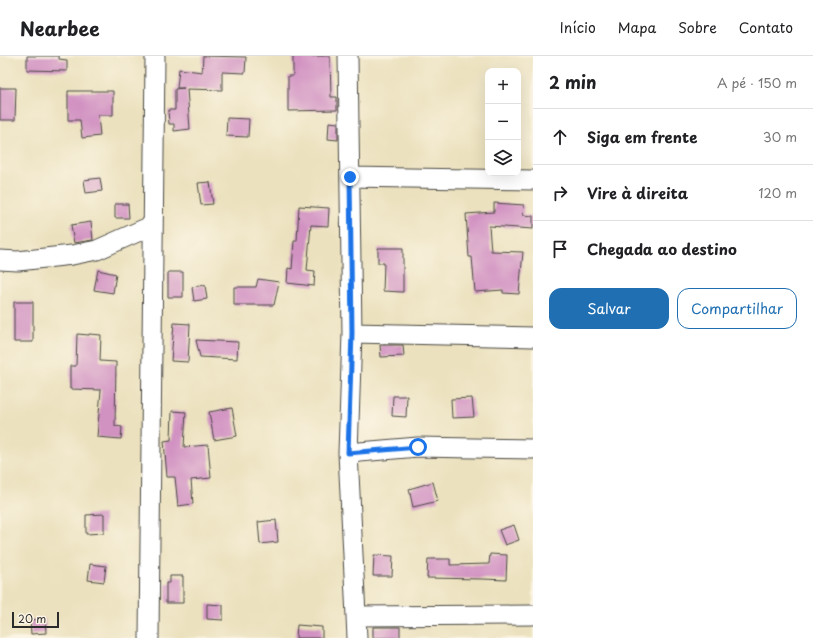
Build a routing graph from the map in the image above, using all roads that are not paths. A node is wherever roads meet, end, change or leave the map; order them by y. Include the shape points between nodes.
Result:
1 (155, 56) edge
2 (348, 56) edge
3 (350, 177) junction
4 (533, 180) edge
5 (153, 225) junction
6 (0, 260) edge
7 (352, 333) junction
8 (533, 337) edge
9 (533, 449) edge
10 (348, 453) junction
11 (533, 615) edge
12 (356, 616) junction
13 (149, 638) edge
14 (357, 638) edge

1 - 5 street
2 - 3 street
3 - 4 street
3 - 7 street
5 - 6 street via 97,250 72,256
5 - 13 street
7 - 8 street
7 - 10 street
9 - 10 street via 418,447
10 - 12 street
11 - 12 street
12 - 14 street

